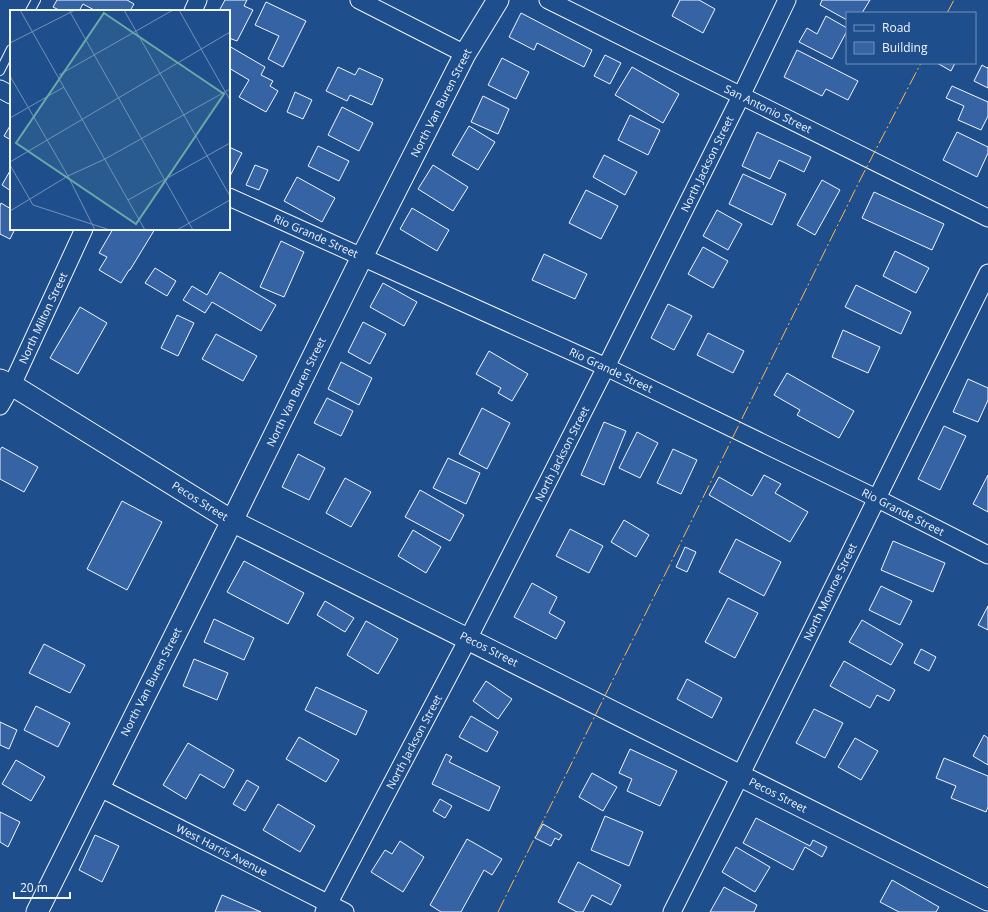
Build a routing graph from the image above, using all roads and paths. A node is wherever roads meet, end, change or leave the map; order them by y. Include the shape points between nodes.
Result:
1 (36, 0) edge
2 (198, 0) edge
3 (359, 0) edge
4 (498, 0) edge
5 (548, 0) edge
6 (786, 0) edge
7 (31, 10) edge
8 (193, 10) edge
9 (10, 51) edge
10 (465, 54) junction
11 (0, 71) edge
12 (0, 89) edge
13 (10, 94) edge
14 (741, 96) junction
15 (230, 197) edge
16 (988, 218) edge
17 (83, 230) edge
18 (362, 256) junction
19 (988, 273) edge
20 (606, 367) junction
21 (6, 382) edge
22 (0, 406) edge
23 (876, 498) junction
24 (232, 521) junction
25 (988, 555) edge
26 (468, 639) junction
27 (740, 776) junction
28 (98, 787) junction
29 (988, 900) edge
30 (326, 908) edge
31 (36, 912) edge
32 (345, 912) edge
33 (672, 912) edge

1 - 7 lane
2 - 8 street
3 - 10 street
4 - 10 street, North Van Buren Street
5 - 14 street, San Antonio Street
6 - 14 street, North Jackson Street
9 - 11 lane
10 - 18 street, North Van Buren Street
12 - 13 street
14 - 16 street, San Antonio Street
14 - 20 street, North Jackson Street
15 - 18 street, Rio Grande Street
17 - 21 street, North Milton Street
18 - 20 street, Rio Grande Street
18 - 24 street, North Van Buren Street
19 - 23 street, North Monroe Street
20 - 23 street, Rio Grande Street
20 - 26 street, North Jackson Street
21 - 22 street, North Milton Street
21 - 24 street, Pecos Street
23 - 25 street, Rio Grande Street
23 - 27 street, North Monroe Street
24 - 26 street, Pecos Street
24 - 28 street, North Van Buren Street
26 - 27 street, Pecos Street
26 - 30 street, North Jackson Street
27 - 29 street, Pecos Street
27 - 33 street, North Monroe Street
28 - 30 street, West Harris Avenue
28 - 31 street, North Van Buren Street
30 - 32 street, West Harris Avenue

